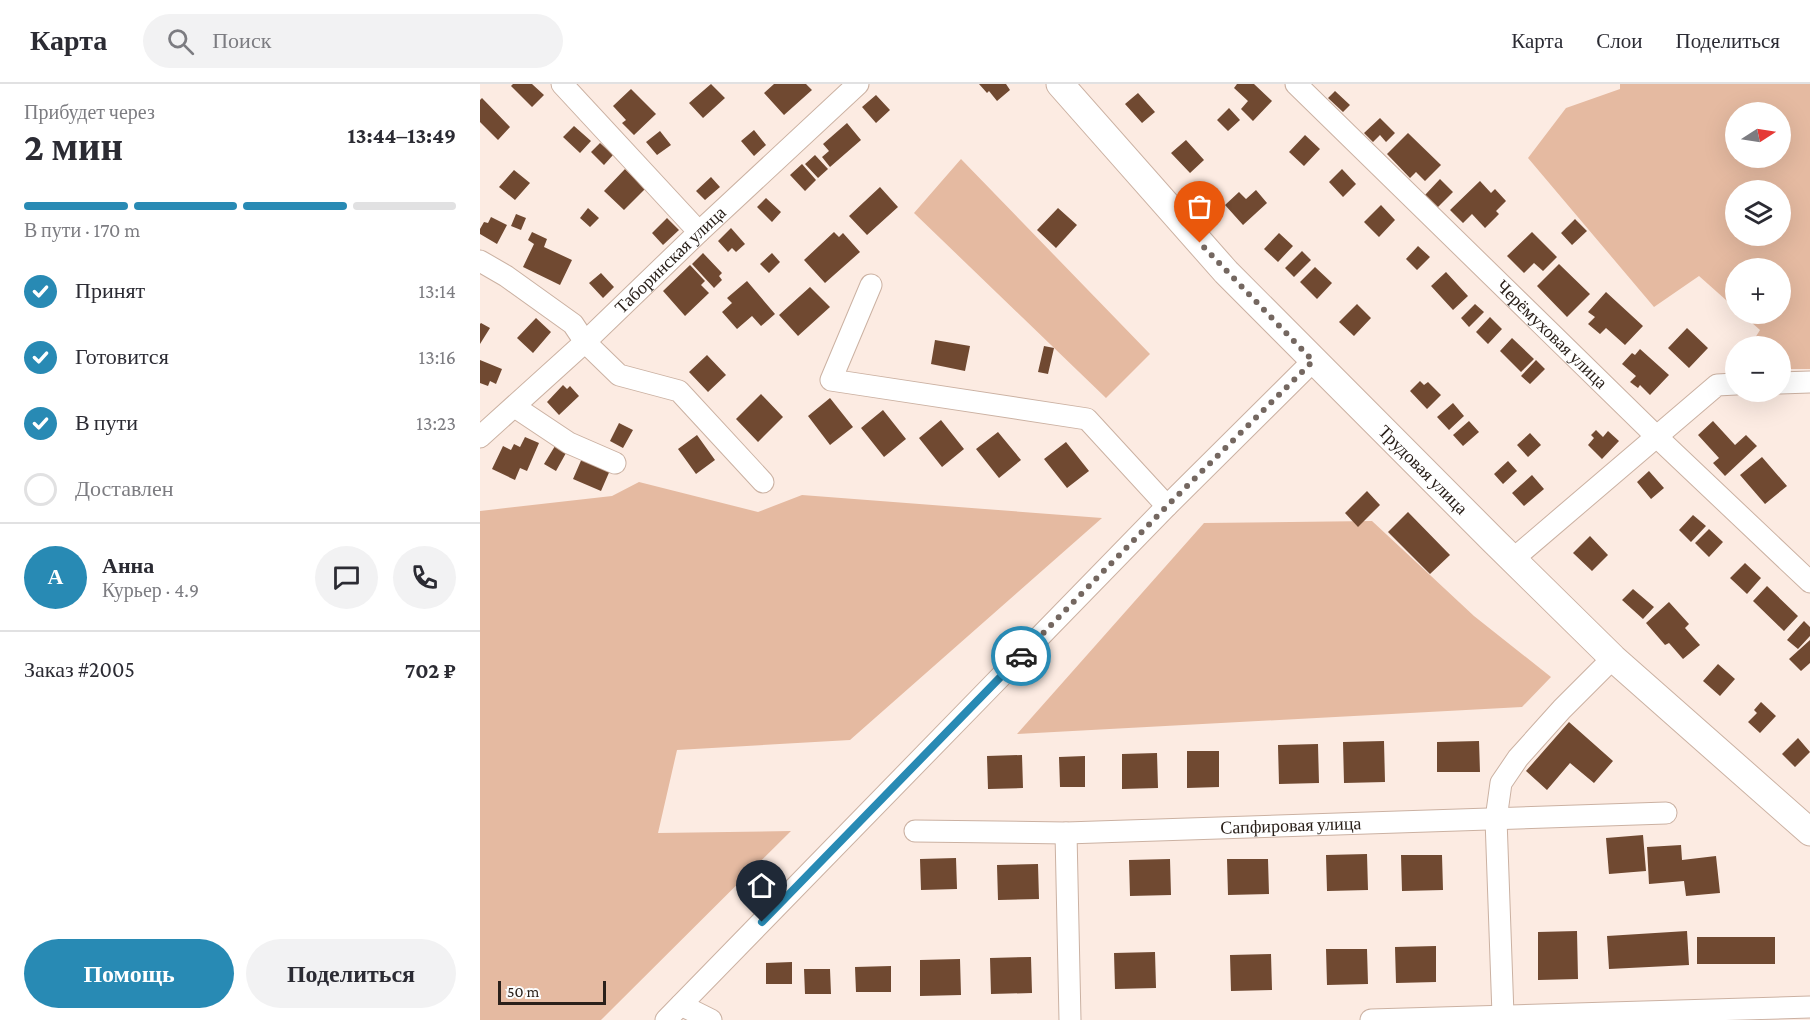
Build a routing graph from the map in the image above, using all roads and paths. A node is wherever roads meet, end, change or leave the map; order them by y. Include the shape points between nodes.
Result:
1 (562, 84) edge
2 (857, 84) edge
3 (1060, 84) edge
4 (1296, 84) edge
5 (699, 232) junction
6 (480, 261) edge
7 (871, 285) dead end
8 (585, 342) junction
9 (1313, 361) junction
10 (1791, 382) edge
11 (1810, 382) edge
12 (1725, 385) edge
13 (515, 407) junction
14 (482, 433) edge
15 (1657, 437) junction
16 (615, 463) dead end
17 (763, 482) dead end
18 (1167, 506) junction
19 (1512, 560) junction
20 (1810, 582) edge
21 (1613, 658) junction
22 (1666, 813) dead end
23 (1496, 819) junction
24 (915, 831) dead end
25 (1810, 832) edge
26 (1065, 833) junction
27 (681, 1005) junction
28 (1810, 1007) edge
29 (1503, 1015) junction
30 (666, 1020) edge
31 (711, 1020) edge
32 (1070, 1020) edge
33 (1371, 1020) edge

1 - 5 street
2 - 5 street, Таборинская улица
3 - 9 main road, Трудовая улица via 1226,272
4 - 15 street, Черёмуховая улица
5 - 8 street, Таборинская улица
6 - 8 street via 573,324
7 - 18 street via 831,380 1087,419
8 - 13 street, Таборинская улица
8 - 17 street via 619,375 679,391
9 - 18 street
9 - 19 main road, Трудовая улица
10 - 11 street
12 - 15 street via 1717,385
13 - 14 street, Таборинская улица
13 - 16 street via 569,443
15 - 19 street
15 - 20 street, Черёмуховая улица
18 - 27 street
19 - 21 main road, Трудовая улица
21 - 23 street via 1518,758 1501,783
21 - 25 main road, Трудовая улица
22 - 23 street, Сапфировая улица
23 - 26 street, Сапфировая улица
23 - 29 street
24 - 26 street, Сапфировая улица
26 - 32 street
27 - 30 street
27 - 31 street
28 - 29 street
29 - 33 street

